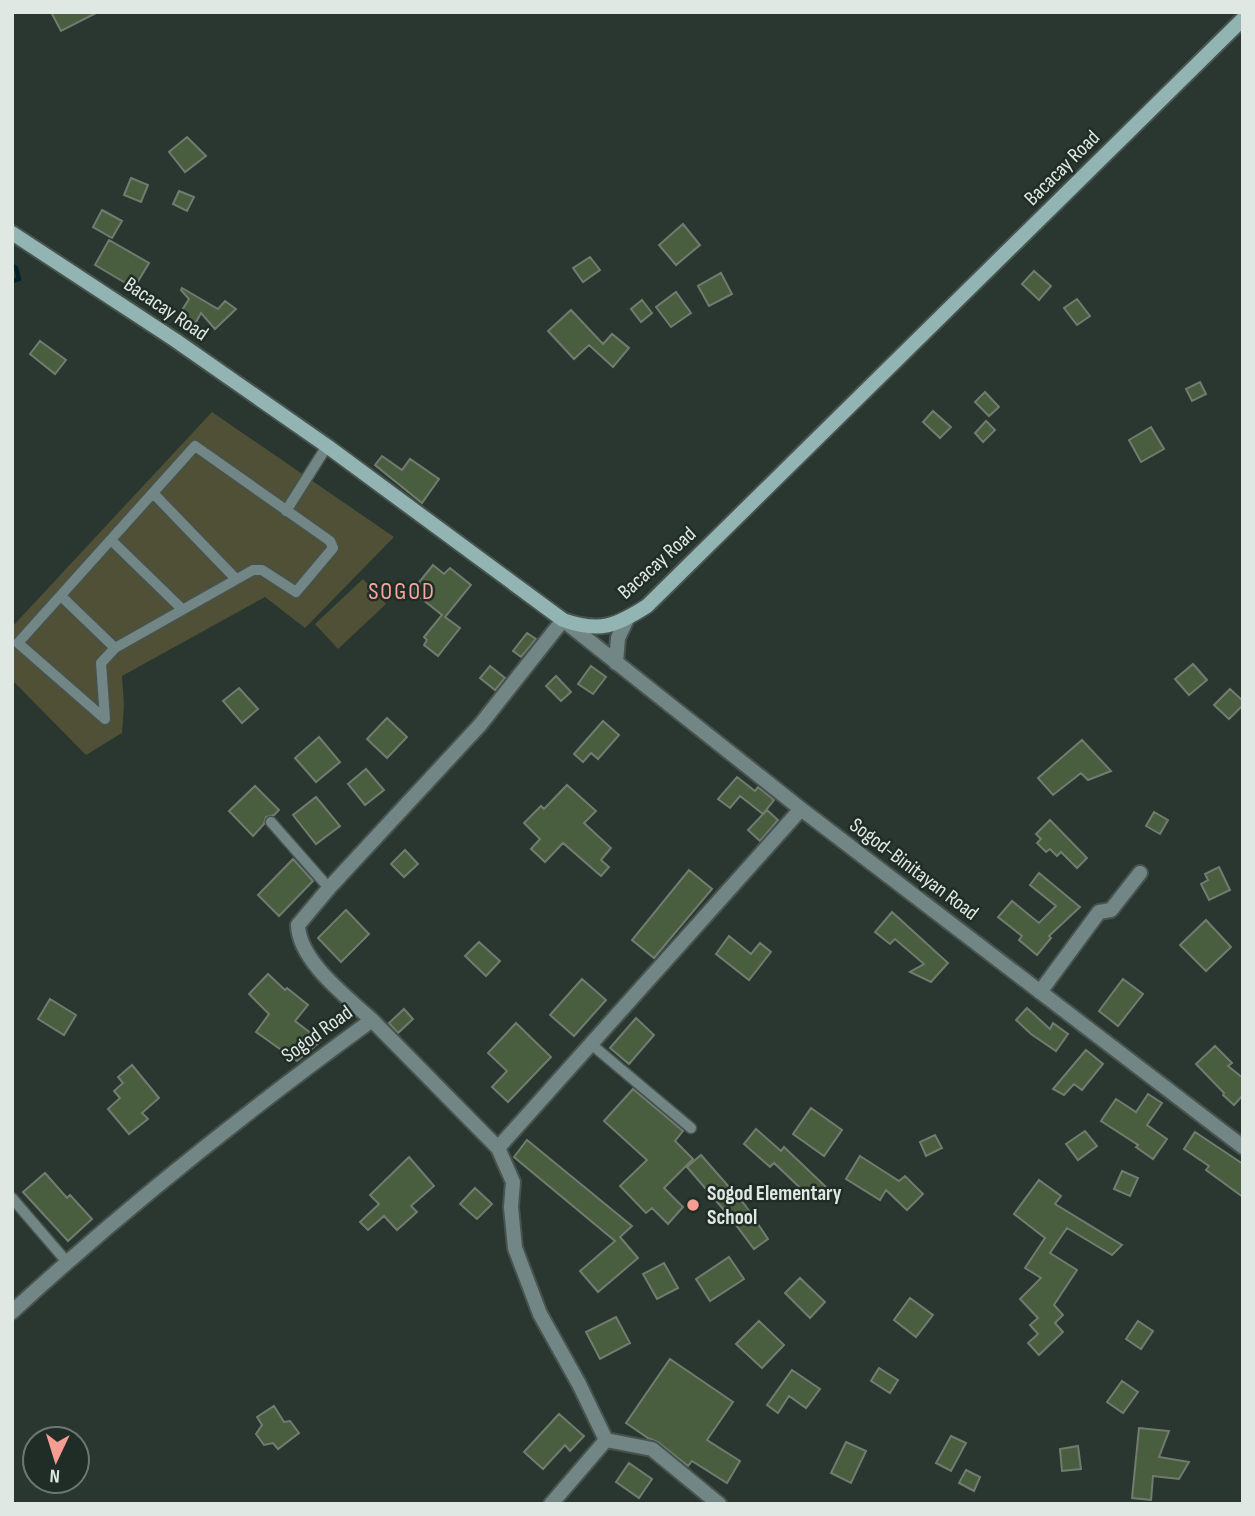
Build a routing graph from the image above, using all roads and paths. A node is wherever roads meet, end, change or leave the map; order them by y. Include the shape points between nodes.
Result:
1 (1243, 19) edge
2 (12, 233) edge
3 (327, 446) junction
4 (153, 493) junction
5 (286, 511) junction
6 (111, 540) junction
7 (236, 579) junction
8 (61, 596) junction
9 (182, 609) junction
10 (627, 619) junction
11 (563, 620) junction
12 (115, 648) junction
13 (616, 663) junction
14 (802, 809) junction
15 (271, 822) dead end
16 (1140, 873) dead end
17 (329, 888) junction
18 (1040, 992) junction
19 (372, 1020) junction
20 (591, 1044) junction
21 (691, 1128) dead end
22 (1243, 1147) edge
23 (498, 1148) junction
24 (12, 1198) edge
25 (67, 1262) junction
26 (12, 1312) edge
27 (606, 1440) junction
28 (551, 1504) edge
29 (719, 1504) edge

1 - 10 main road, Bacacay Road via 647,606
2 - 3 main road, Bacacay Road
3 - 5 lane
3 - 11 main road, Bacacay Road
4 - 5 lane via 195,446
4 - 6 lane
4 - 7 lane
5 - 7 lane via 330,541 333,548 296,592 262,570 253,569
6 - 8 lane
6 - 9 lane
7 - 9 lane
8 - 12 lane
8 - 12 lane via 18,643 105,719 101,663
9 - 12 lane
10 - 11 main road, Bacacay Road via 593,628
10 - 13 street via 618,638
11 - 13 street, Sogod-Binitayan Road
11 - 17 street, Sogod Road via 480,725
13 - 14 street, Sogod-Binitayan Road
14 - 18 street, Sogod-Binitayan Road
14 - 20 street
15 - 17 lane
16 - 18 street via 1111,910 1099,912
17 - 19 street, Sogod Road via 298,925 299,936 320,971
18 - 22 street, Sogod-Binitayan Road
19 - 23 street
19 - 25 street, Sogod Road via 258,1103
20 - 21 lane
20 - 23 street
23 - 27 street via 513,1182 515,1248 540,1314
24 - 25 lane
25 - 26 street, Sogod Road
27 - 28 street
27 - 29 street via 652,1449

